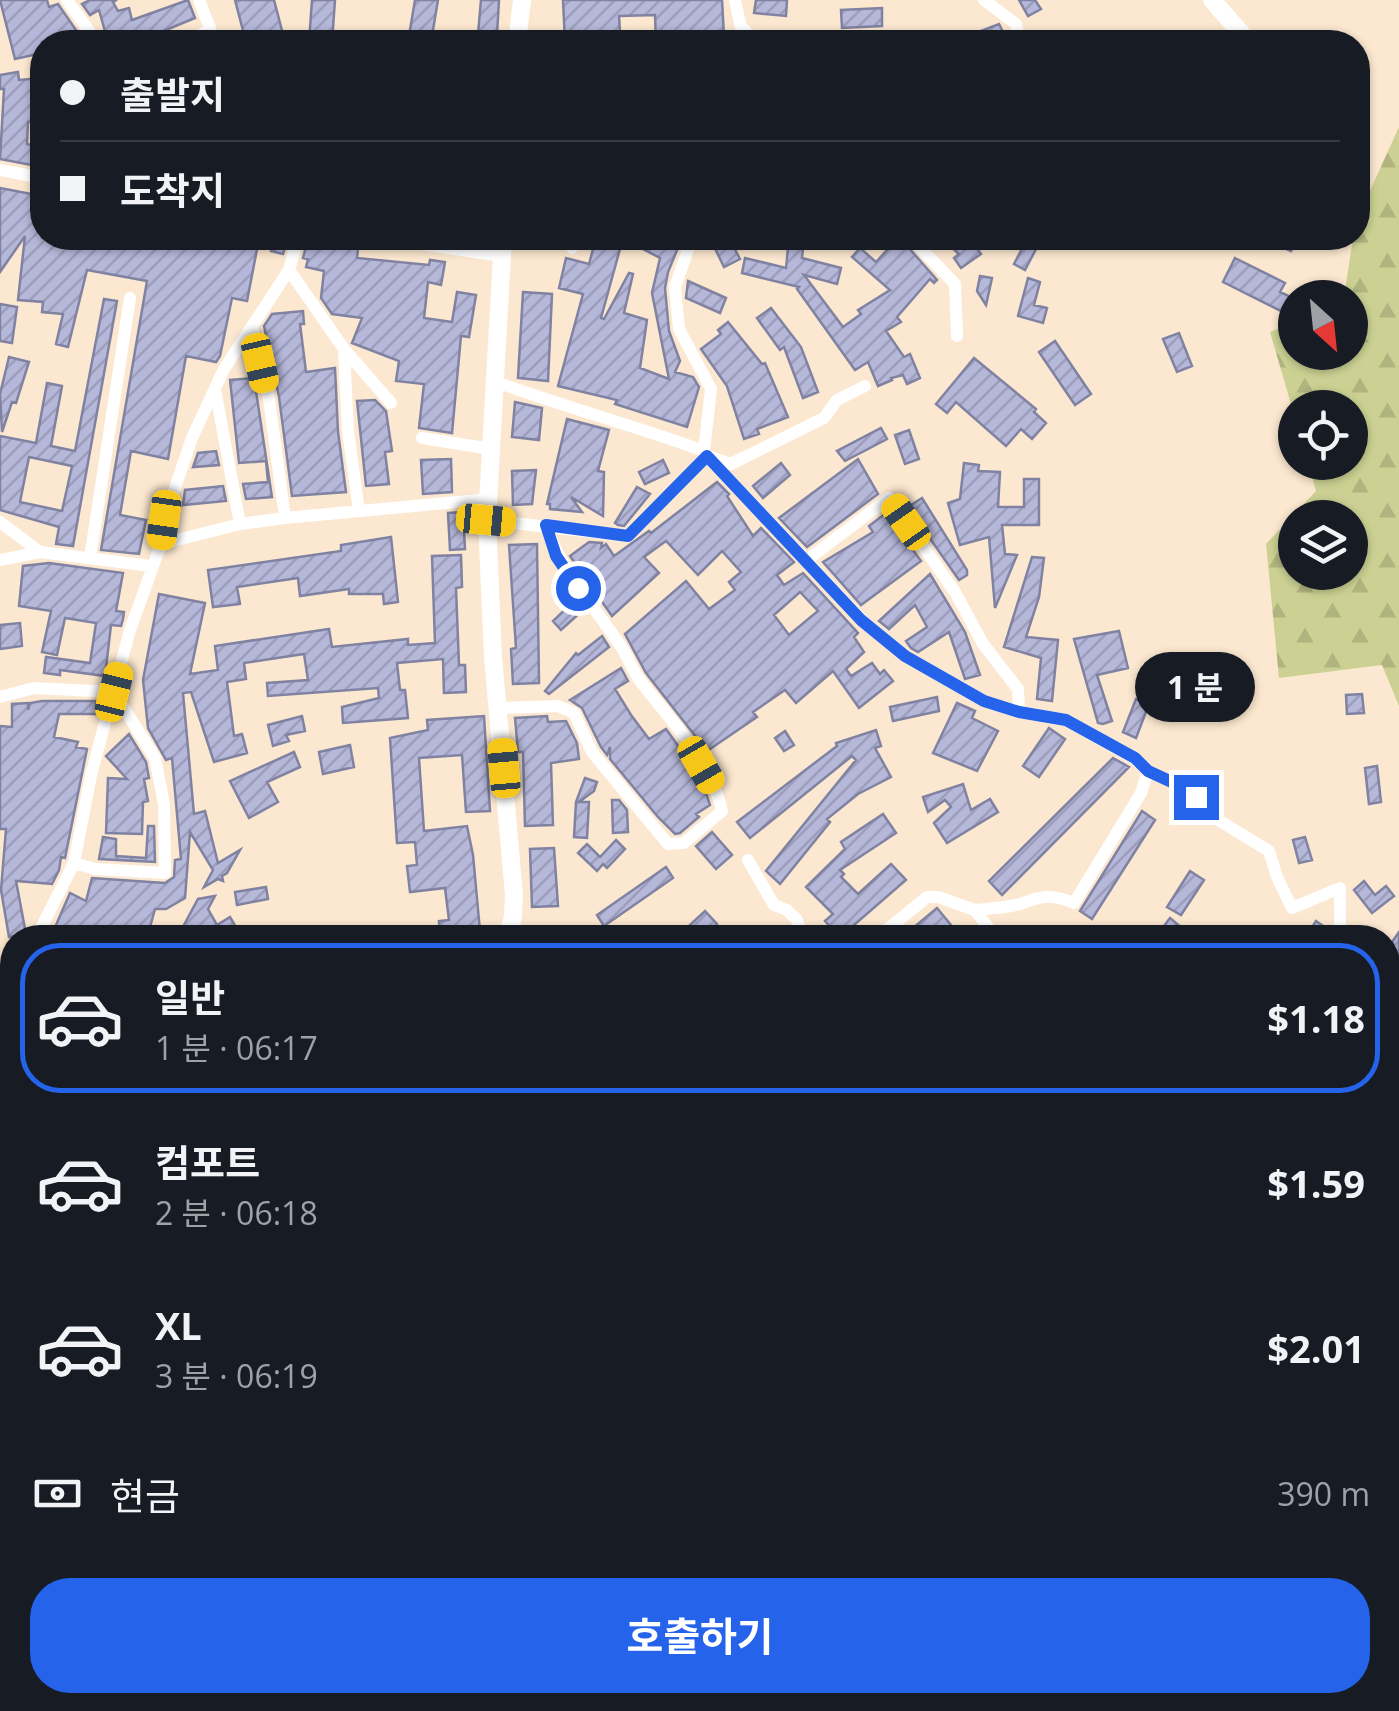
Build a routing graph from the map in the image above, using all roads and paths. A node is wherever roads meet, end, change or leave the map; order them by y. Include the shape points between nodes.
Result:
1 (67, 0) edge
2 (199, 0) edge
3 (522, 0) edge
4 (735, 0) edge
5 (984, 0) edge
6 (1212, 0) edge
7 (740, 21) junction
8 (88, 30) edge
9 (207, 30) edge
10 (518, 30) edge
11 (742, 30) edge
12 (749, 30) edge
13 (1017, 30) edge
14 (1239, 30) edge
15 (0, 170) edge
16 (30, 176) edge
17 (294, 250) edge
18 (502, 250) edge
19 (688, 250) edge
20 (922, 250) edge
21 (288, 270) junction
22 (130, 298) dead end
23 (252, 327) junction
24 (957, 336) dead end
25 (344, 349) junction
26 (494, 381) junction
27 (865, 386) dead end
28 (214, 388) junction
29 (391, 402) dead end
30 (422, 438) dead end
31 (491, 449) junction
32 (705, 453) junction
33 (488, 500) junction
34 (359, 512) junction
35 (284, 518) junction
36 (486, 520) junction
37 (0, 522) edge
38 (240, 524) junction
39 (546, 525) junction
40 (161, 544) junction
41 (40, 552) junction
42 (90, 558) junction
43 (0, 560) edge
44 (807, 560) junction
45 (151, 566) junction
46 (114, 692) junction
47 (0, 698) edge
48 (499, 708) junction
49 (1019, 712) junction
50 (1148, 771) junction
51 (748, 860) dead end
52 (74, 863) junction
53 (975, 910) junction
54 (43, 925) edge
55 (511, 925) edge
56 (798, 925) edge
57 (892, 925) edge
58 (986, 925) edge
59 (1340, 925) edge

1 - 8 street
2 - 9 street
3 - 10 street
4 - 7 street
5 - 13 street
6 - 14 street
7 - 11 street
7 - 12 lane
15 - 16 street
17 - 21 street
18 - 26 street
19 - 32 street via 675,287 679,329 711,389
20 - 24 street via 955,284
21 - 23 street
21 - 25 street
22 - 42 street
23 - 28 street
23 - 35 street
25 - 29 street
25 - 34 street
26 - 31 street
26 - 32 street
27 - 32 street via 837,400 824,418 731,464
28 - 38 street
28 - 40 street
30 - 31 street
31 - 33 street
32 - 39 street via 628,536
32 - 44 street
33 - 34 street
33 - 36 street
34 - 35 street
35 - 38 street
36 - 39 street
36 - 48 street
37 - 41 street
38 - 40 street
39 - 48 street via 556,556 684,734 722,811 684,843 668,844 592,752 574,713 558,706
40 - 45 street
41 - 42 street
41 - 43 street
42 - 45 street
44 - 49 street via 861,620 905,656 984,701
44 - 49 street via 889,498 1018,689
45 - 46 street
46 - 47 street via 34,688
46 - 52 street
46 - 52 street via 155,758 167,865 165,873
48 - 55 street
49 - 50 street via 1066,720
50 - 53 street via 1141,794 1074,903 1035,896
50 - 59 street via 1189,790 1210,815 1269,851 1292,908 1340,888
51 - 56 street via 774,905
52 - 54 street
53 - 57 street via 927,896
53 - 58 street

